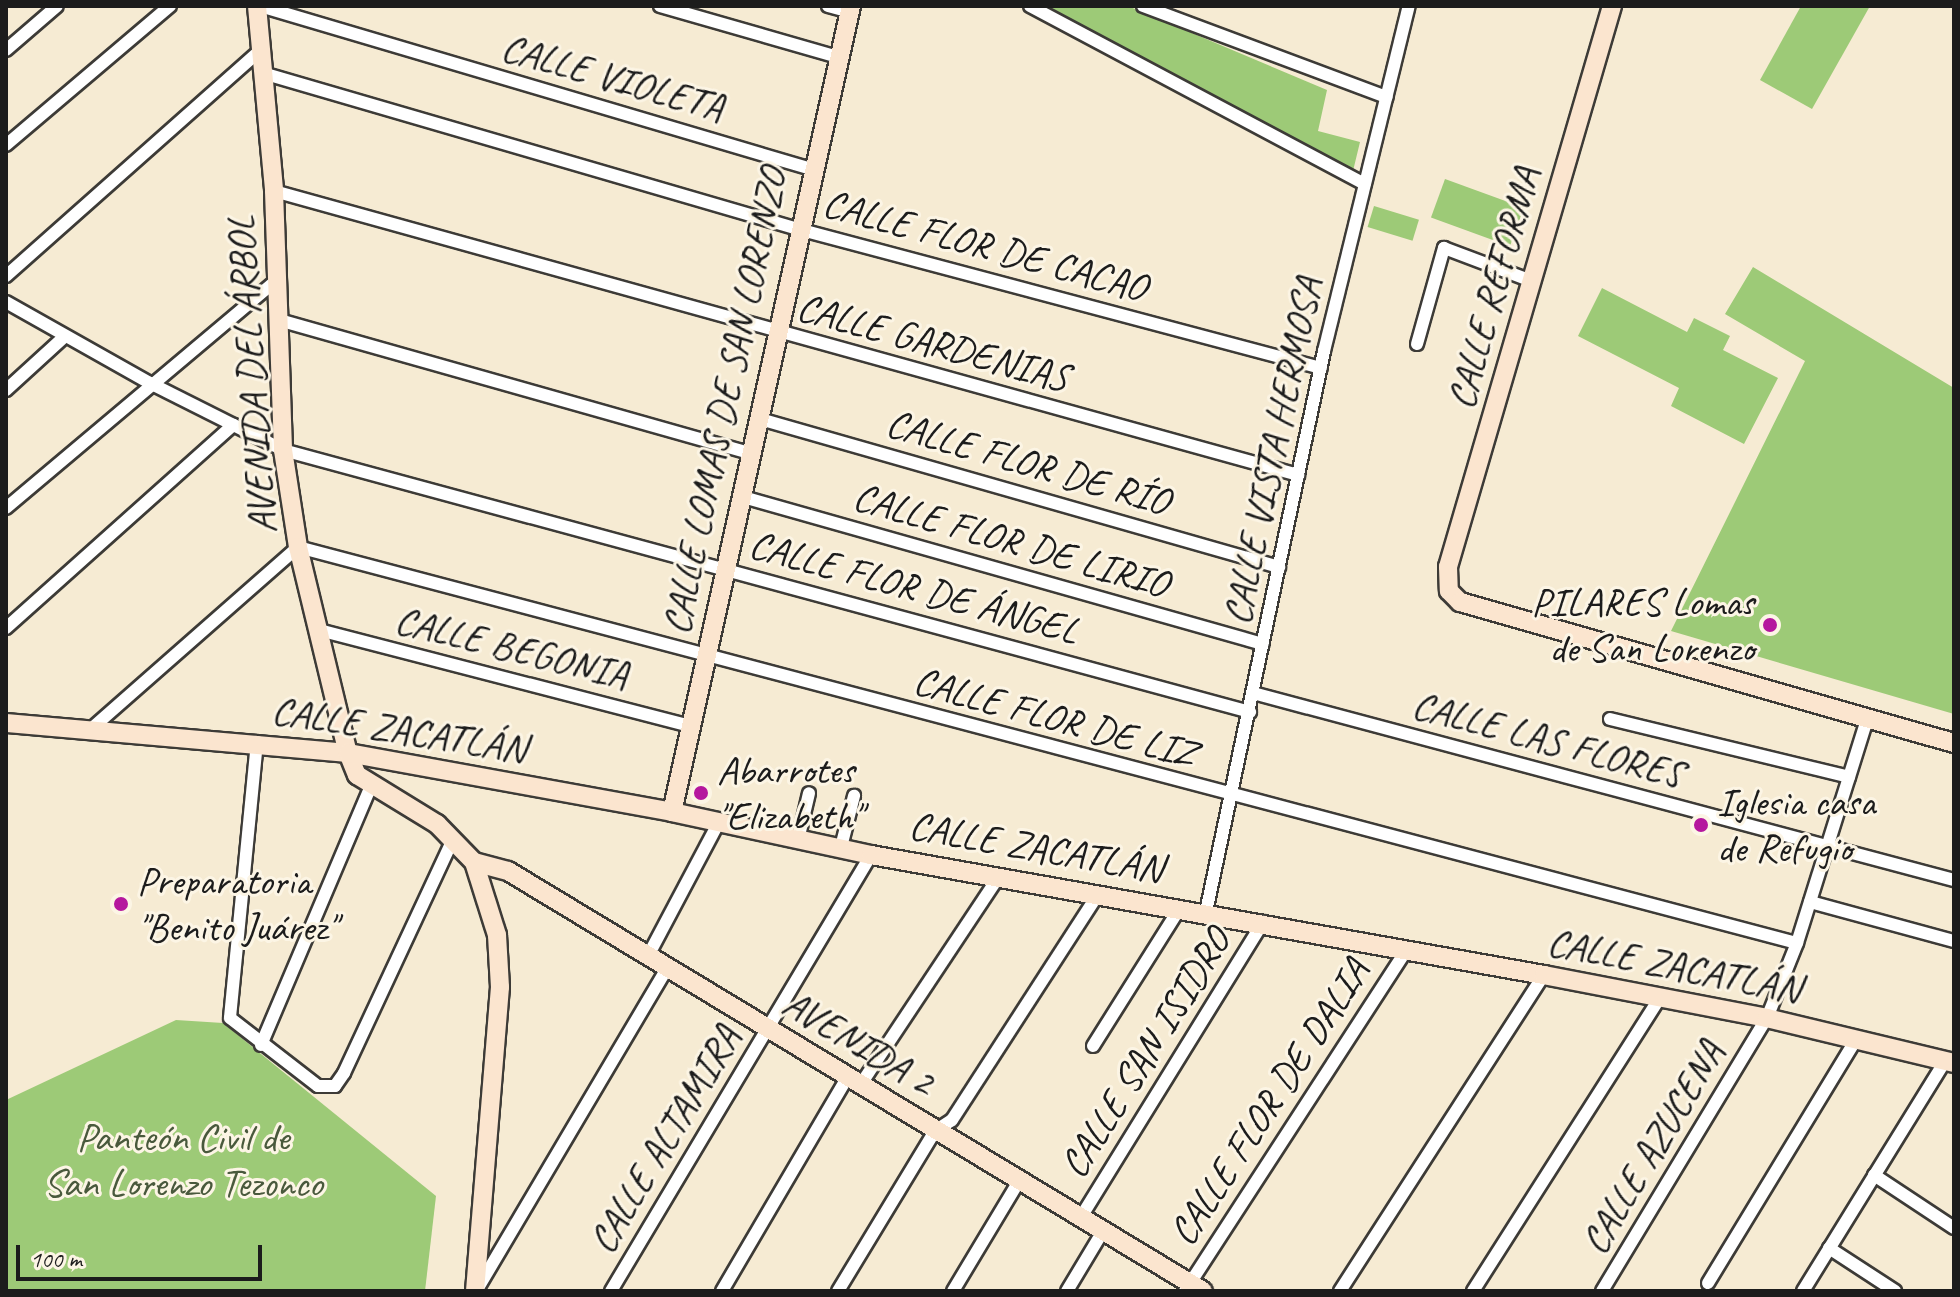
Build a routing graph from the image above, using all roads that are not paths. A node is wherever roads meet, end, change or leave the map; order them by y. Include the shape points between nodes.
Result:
1 (57, 6) edge
2 (170, 6) edge
3 (258, 6) edge
4 (660, 6) edge
5 (828, 6) edge
6 (1030, 6) edge
7 (1143, 6) edge
8 (1409, 6) edge
9 (1612, 6) edge
10 (850, 9) edge
11 (262, 49) junction
12 (6, 50) edge
13 (838, 57) junction
14 (266, 74) junction
15 (1387, 97) junction
16 (6, 145) edge
17 (811, 169) junction
18 (1365, 184) junction
19 (274, 191) junction
20 (798, 229) junction
21 (6, 276) edge
22 (277, 280) junction
23 (1532, 281) junction
24 (6, 302) edge
25 (279, 320) junction
26 (777, 332) junction
27 (64, 337) junction
28 (1417, 344) dead end
29 (1321, 368) junction
30 (150, 383) junction
31 (6, 390) edge
32 (760, 419) junction
33 (233, 425) junction
34 (283, 450) junction
35 (752, 454) junction
36 (1298, 475) junction
37 (743, 497) junction
38 (6, 508) edge
39 (298, 547) junction
40 (1279, 567) junction
41 (724, 569) junction
42 (6, 628) edge
43 (319, 630) junction
44 (1263, 644) junction
45 (705, 655) junction
46 (1253, 693) junction
47 (1250, 712) junction
48 (1610, 719) dead end
49 (1867, 719) junction
50 (6, 723) edge
51 (689, 726) junction
52 (91, 729) junction
53 (257, 742) junction
54 (1954, 743) edge
55 (348, 753) junction
56 (1849, 777) junction
57 (371, 786) junction
58 (809, 793) dead end
59 (854, 796) dead end
60 (1233, 798) junction
61 (672, 812) junction
62 (718, 824) junction
63 (453, 839) junction
64 (798, 840) junction
65 (841, 847) junction
66 (1827, 848) junction
67 (871, 855) junction
68 (474, 862) junction
69 (998, 878) junction
70 (1954, 880) edge
71 (1097, 896) junction
72 (1810, 902) junction
73 (1180, 908) junction
74 (1206, 912) junction
75 (1263, 922) junction
76 (1954, 941) edge
77 (1797, 943) junction
78 (1407, 949) junction
79 (648, 956) junction
80 (667, 968) junction
81 (1544, 975) junction
82 (1660, 998) junction
83 (1767, 1018) junction
84 (767, 1028) junction
85 (1856, 1040) junction
86 (261, 1045) junction
87 (1093, 1046) dead end
88 (1949, 1062) edge
89 (854, 1080) junction
90 (935, 1131) junction
91 (1874, 1175) junction
92 (1019, 1181) junction
93 (1081, 1217) junction
94 (1954, 1228) edge
95 (1103, 1231) junction
96 (1829, 1248) junction
97 (1708, 1283) dead end
98 (1193, 1288) edge
99 (475, 1291) edge
100 (611, 1291) edge
101 (722, 1291) edge
102 (838, 1291) edge
103 (953, 1291) edge
104 (1067, 1291) edge
105 (1340, 1291) edge
106 (1473, 1291) edge
107 (1602, 1291) edge
108 (1803, 1291) edge
109 (1895, 1291) edge

1 - 12 street
2 - 16 street
3 - 11 street, AVENIDA DEL ÁRBOL
3 - 17 street, CALLE VIOLETA
4 - 13 street
5 - 10 street
6 - 18 street
7 - 15 street
8 - 15 street, CALLE VISTA HERMOSA
9 - 23 street, CALLE REFORMA
10 - 13 street, CALLE LOMAS DE SAN LORENZO
11 - 14 street, AVENIDA DEL ÁRBOL
11 - 21 street
13 - 17 street, CALLE LOMAS DE SAN LORENZO
14 - 19 street, AVENIDA DEL ÁRBOL
14 - 20 street, CALLE FLOR DE CACAO
15 - 18 street, CALLE VISTA HERMOSA
17 - 20 street, CALLE LOMAS DE SAN LORENZO
18 - 29 street, CALLE VISTA HERMOSA
19 - 22 street, AVENIDA DEL ÁRBOL
19 - 26 street, CALLE GARDENIAS
20 - 26 street, CALLE LOMAS DE SAN LORENZO
20 - 29 street, CALLE FLOR DE CACAO
22 - 25 street, AVENIDA DEL ÁRBOL
22 - 30 street
23 - 28 street via 1444,248
23 - 49 street, CALLE REFORMA via 1448,567 1449,591 1460,602
24 - 27 street, CALLE FLOR DE ÁNGEL
25 - 34 street, AVENIDA DEL ÁRBOL
25 - 35 street
26 - 32 street, CALLE LOMAS DE SAN LORENZO
26 - 36 street, CALLE GARDENIAS
27 - 30 street, CALLE FLOR DE ÁNGEL
27 - 31 street
29 - 36 street, CALLE VISTA HERMOSA
30 - 33 street, CALLE FLOR DE ÁNGEL
30 - 38 street
32 - 35 street, CALLE LOMAS DE SAN LORENZO
32 - 40 street, CALLE FLOR DE RÍO
33 - 34 street, CALLE FLOR DE ÁNGEL
33 - 42 street
34 - 39 street, AVENIDA DEL ÁRBOL
34 - 41 street, CALLE FLOR DE ÁNGEL
35 - 37 street, CALLE LOMAS DE SAN LORENZO
36 - 40 street, CALLE VISTA HERMOSA
37 - 41 street, CALLE LOMAS DE SAN LORENZO
37 - 44 street, CALLE FLOR DE LIRIO
39 - 43 street, AVENIDA DEL ÁRBOL
39 - 45 street, CALLE FLOR DE LIZ
39 - 52 street
40 - 44 street, CALLE VISTA HERMOSA
41 - 45 street, CALLE LOMAS DE SAN LORENZO
41 - 47 street, CALLE FLOR DE ÁNGEL
43 - 51 street, CALLE BEGONIA
43 - 55 street, AVENIDA DEL ÁRBOL
44 - 46 street, CALLE VISTA HERMOSA
45 - 51 street, CALLE LOMAS DE SAN LORENZO
45 - 60 street, CALLE FLOR DE LIZ
46 - 47 street, CALLE VISTA HERMOSA
46 - 66 street, CALLE LAS FLORES
47 - 60 street, CALLE VISTA HERMOSA
48 - 56 street
49 - 54 street
49 - 56 street, CALLE AZUCENA
50 - 52 street, CALLE ZACATLÁN
51 - 61 street, CALLE LOMAS DE SAN LORENZO
52 - 53 street, CALLE ZACATLÁN
53 - 55 street, CALLE ZACATLÁN
53 - 86 street via 230,1018
55 - 57 street, AVENIDA DEL ÁRBOL via 357,775
55 - 61 street, CALLE ZACATLÁN
56 - 66 street, CALLE AZUCENA
57 - 63 street, AVENIDA DEL ÁRBOL via 405,803
57 - 86 street
58 - 64 street
59 - 65 street
60 - 74 street, CALLE VISTA HERMOSA
60 - 77 street, CALLE FLOR DE LIZ
61 - 62 street, CALLE ZACATLÁN
62 - 64 street, CALLE ZACATLÁN
62 - 79 street
63 - 68 street, AVENIDA DEL ÁRBOL
63 - 86 street via 335,1086 318,1086
64 - 65 street, CALLE ZACATLÁN
65 - 67 street, CALLE ZACATLÁN
66 - 70 street, CALLE LAS FLORES
66 - 72 street, CALLE AZUCENA
67 - 69 street, CALLE ZACATLÁN
67 - 84 street, CALLE ALTAMIRA
68 - 79 street, AVENIDA 2 via 508,871
68 - 99 street, AVENIDA DEL ÁRBOL via 497,935 500,987
69 - 71 street, CALLE ZACATLÁN
69 - 89 street
71 - 73 street, CALLE ZACATLÁN
71 - 90 street via 952,1120
72 - 76 street
72 - 77 street, CALLE AZUCENA
73 - 74 street, CALLE ZACATLÁN
73 - 87 street
74 - 75 street, CALLE ZACATLÁN
75 - 78 street, CALLE ZACATLÁN
75 - 93 street, CALLE SAN ISIDRO
77 - 83 street, CALLE AZUCENA
78 - 81 street, CALLE ZACATLÁN
78 - 98 street, CALLE FLOR DE DALIA
79 - 80 street, AVENIDA 2
80 - 84 street, AVENIDA 2
80 - 99 street
81 - 82 street, CALLE ZACATLÁN
81 - 105 street
82 - 83 street, CALLE ZACATLÁN
82 - 106 street
83 - 85 street, CALLE ZACATLÁN
83 - 107 street, CALLE AZUCENA
84 - 89 street, AVENIDA 2
84 - 100 street, CALLE ALTAMIRA
85 - 88 street, CALLE ZACATLÁN
85 - 97 street
88 - 91 street
89 - 90 street, AVENIDA 2
89 - 101 street
90 - 92 street, AVENIDA 2
90 - 102 street
91 - 94 street
91 - 96 street
92 - 93 street, AVENIDA 2
92 - 103 street
93 - 95 street, AVENIDA 2
95 - 98 street, AVENIDA 2
95 - 104 street, CALLE SAN ISIDRO
96 - 108 street
96 - 109 street

